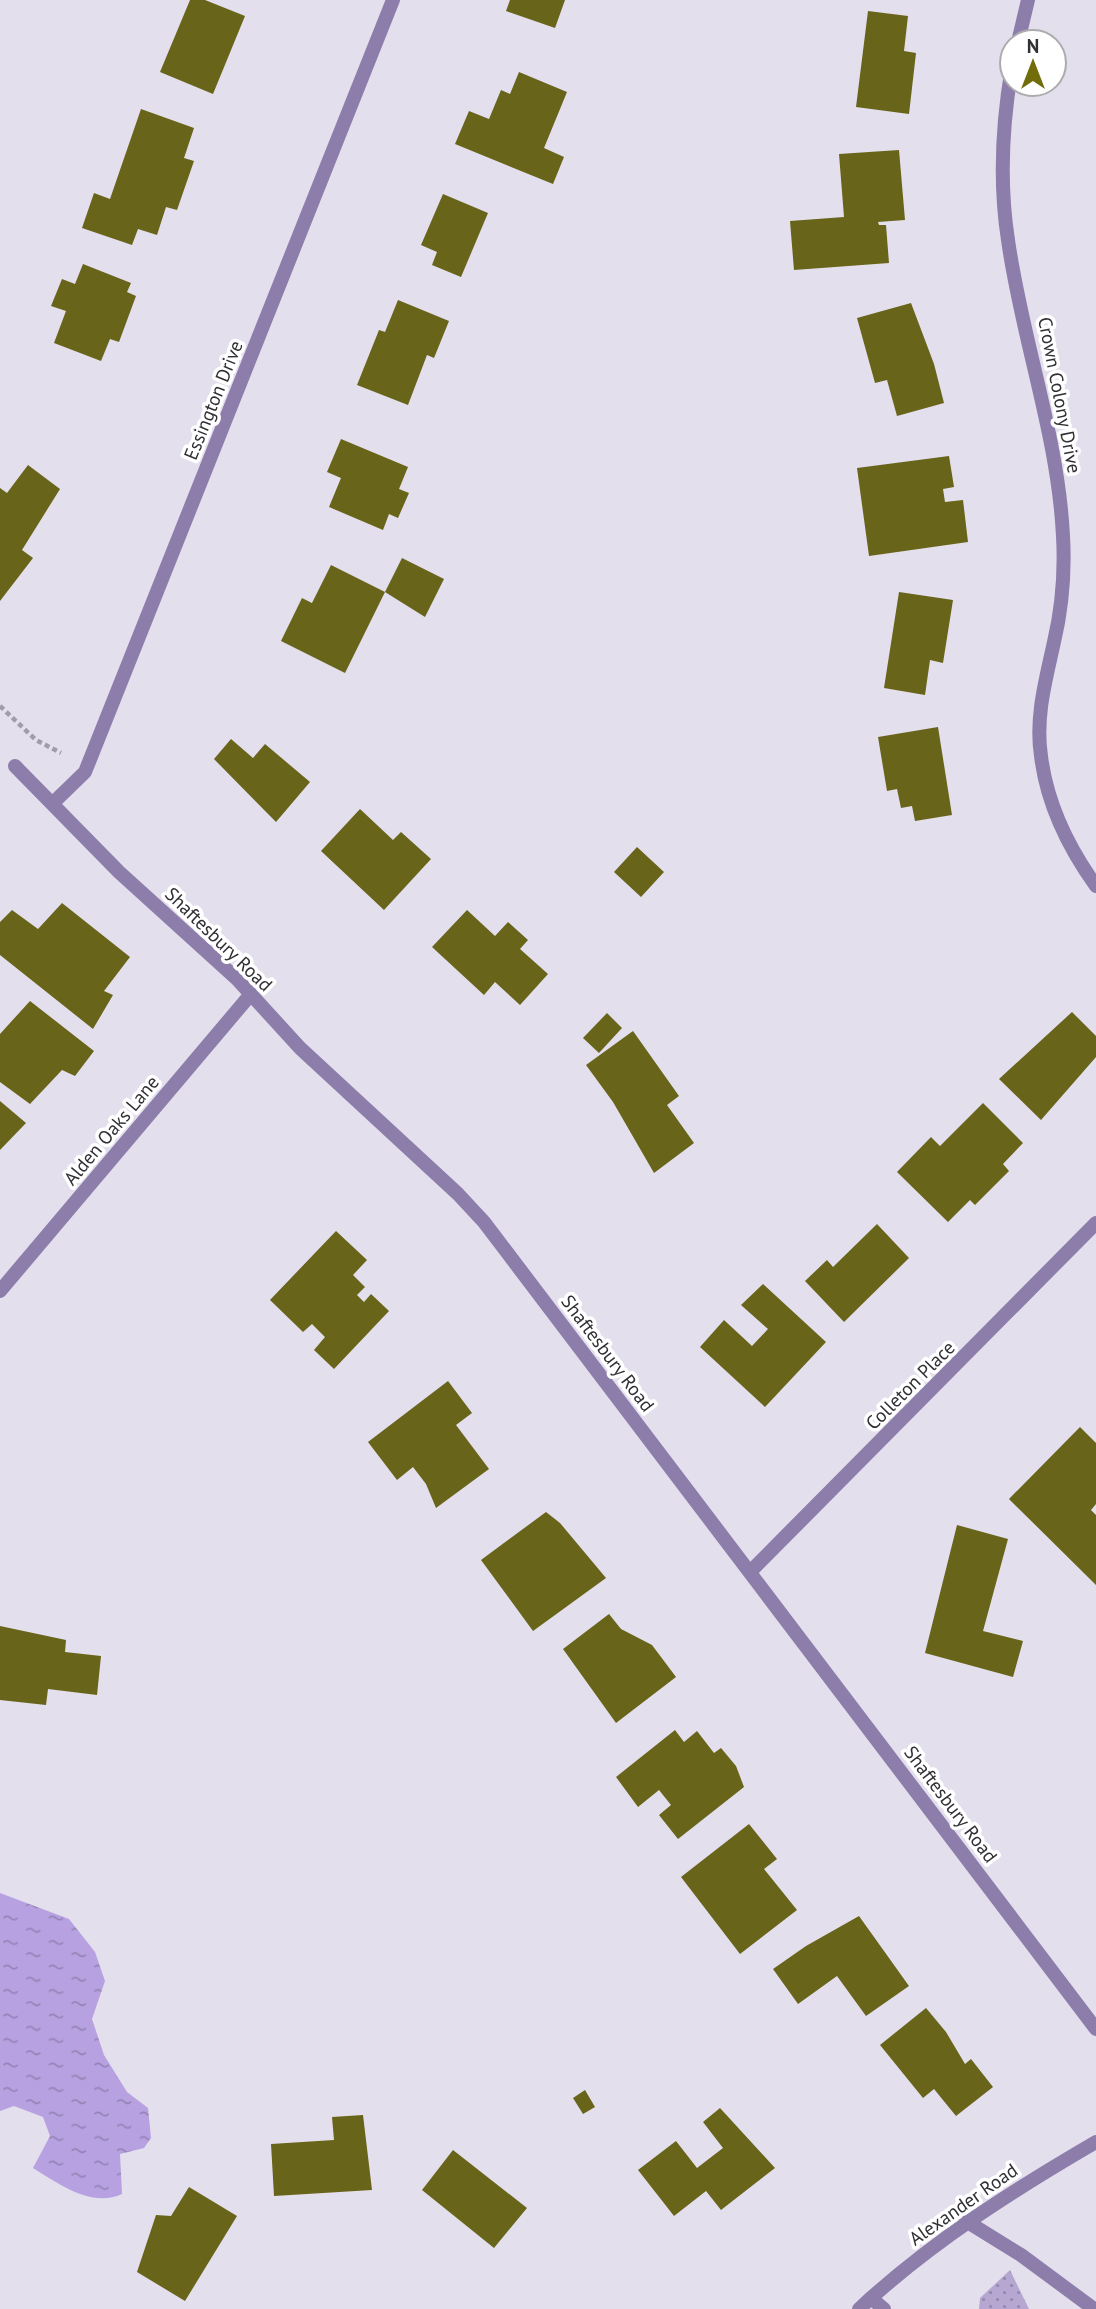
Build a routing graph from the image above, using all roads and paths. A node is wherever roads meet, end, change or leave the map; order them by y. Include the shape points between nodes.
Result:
1 (393, 0) edge
2 (1028, 0) edge
3 (1021, 28) edge
4 (1009, 98) edge
5 (0, 706) edge
6 (61, 753) dead end
7 (15, 766) dead end
8 (52, 804) junction
9 (1096, 886) edge
10 (251, 994) junction
11 (1096, 1223) edge
12 (0, 1291) edge
13 (750, 1572) junction
14 (1096, 2029) edge
15 (1096, 2142) edge
16 (966, 2221) junction
17 (871, 2298) junction
18 (859, 2309) edge
19 (884, 2309) edge
20 (1094, 2309) edge

1 - 8 street, Essington Drive via 85,772
2 - 3 street
4 - 9 street, Crown Colony Drive via 1002,173 1008,242 1056,461 1063,537 1063,577 1039,732 1041,757 1052,808
5 - 6 path via 36,740
7 - 8 street, Shaftesbury Road
8 - 10 street, Shaftesbury Road
10 - 12 street, Alden Oaks Lane
10 - 13 street, Shaftesbury Road via 300,1048 484,1222
11 - 13 street, Colleton Place
13 - 14 street, Shaftesbury Road
15 - 16 street, Alexander Road
16 - 17 street, Alexander Road
16 - 20 street
17 - 18 street, Alexander Road
17 - 19 street

